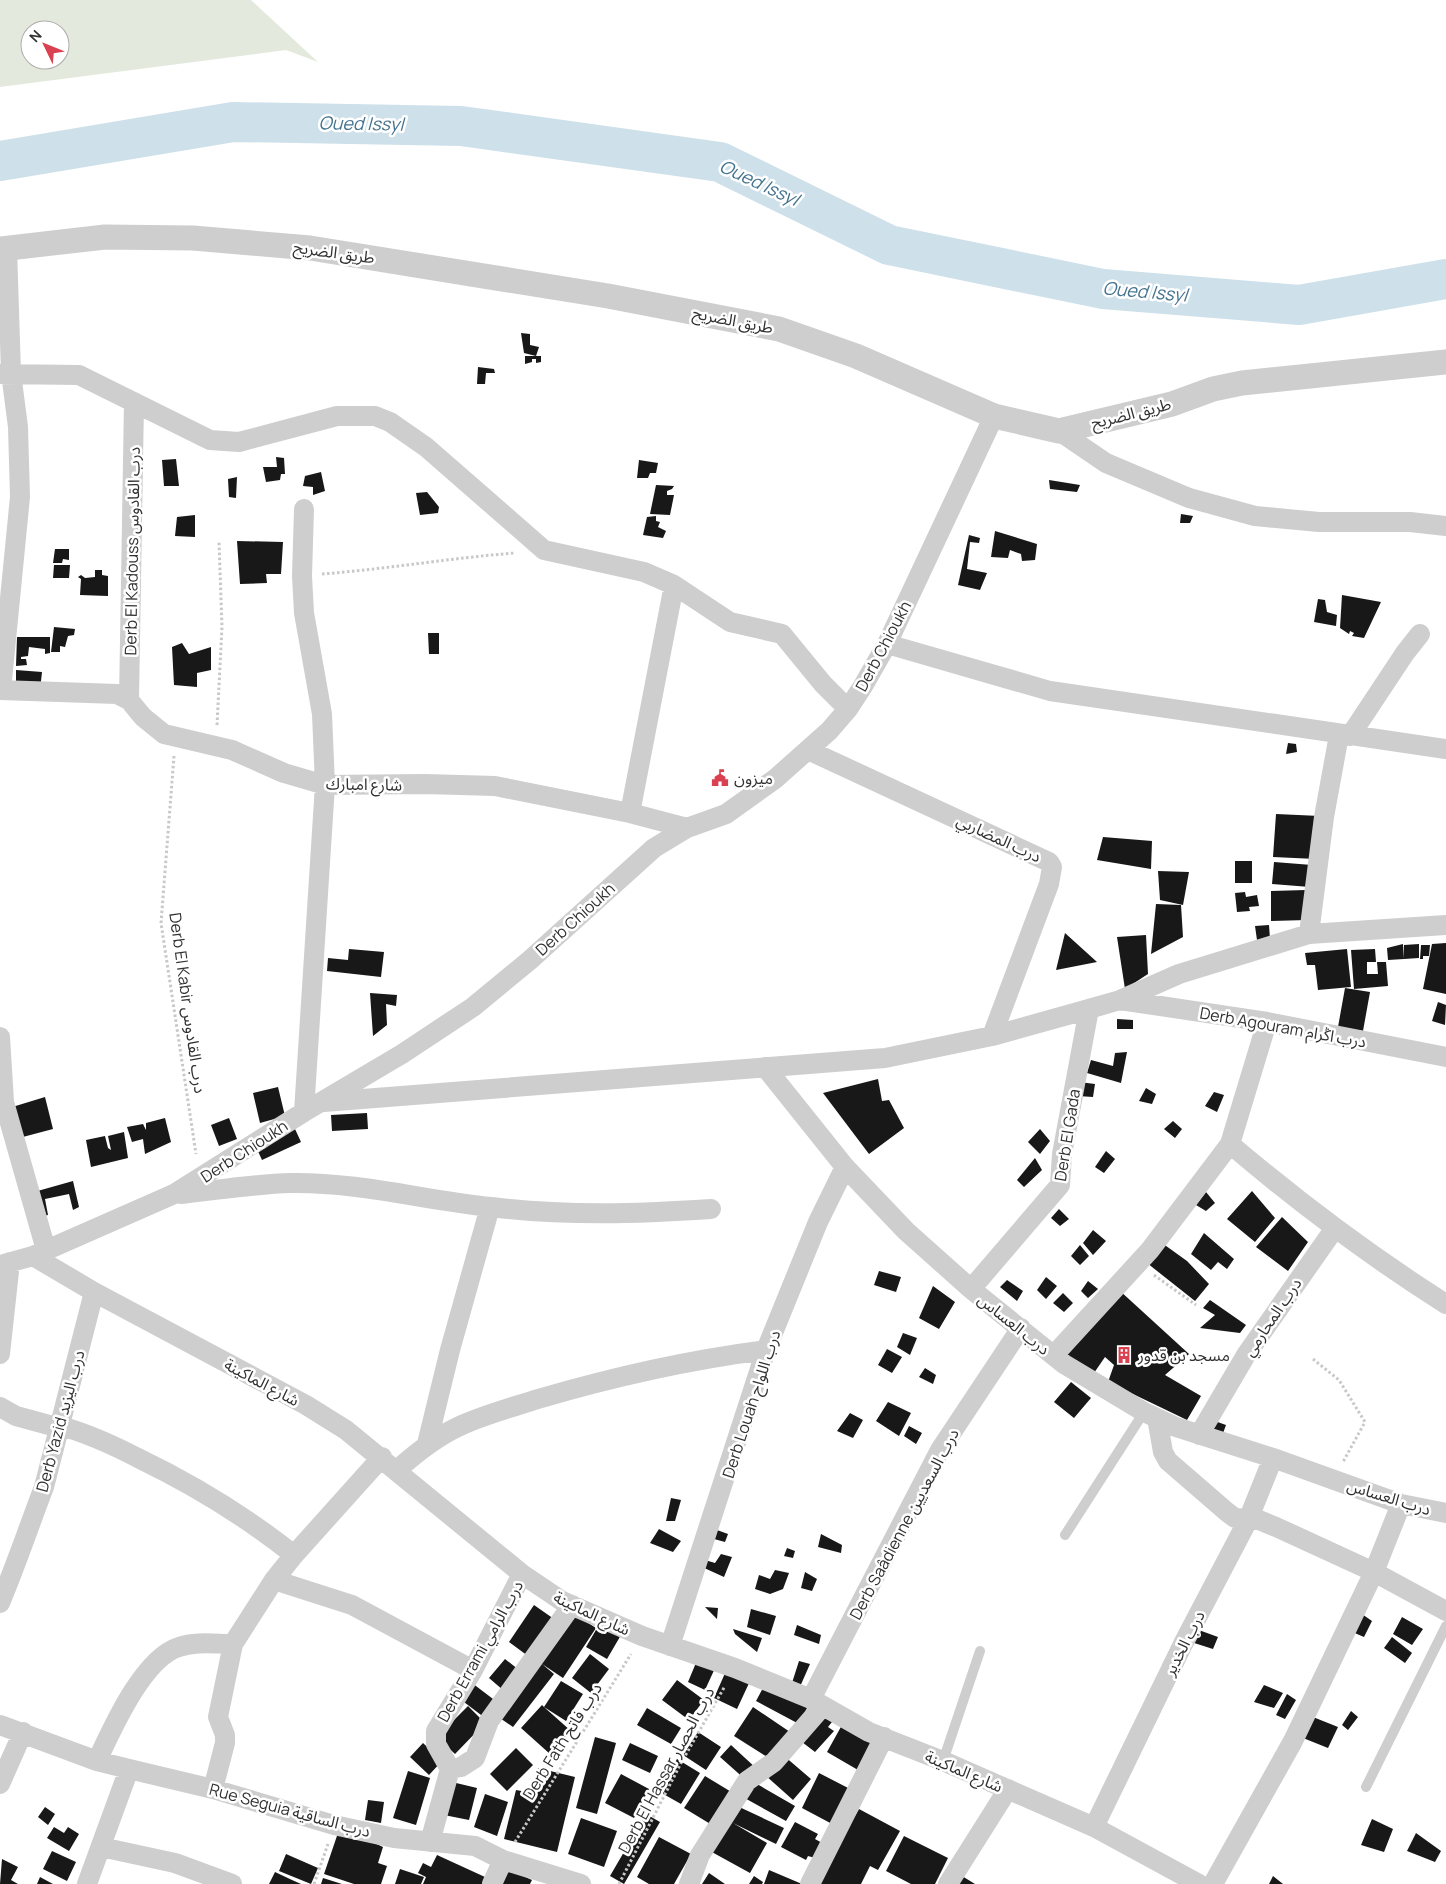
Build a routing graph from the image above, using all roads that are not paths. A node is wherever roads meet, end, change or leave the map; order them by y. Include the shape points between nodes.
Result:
1 (4, 249) edge
2 (1446, 362) edge
3 (5, 374) edge
4 (134, 402) junction
5 (994, 416) junction
6 (1059, 431) junction
7 (304, 509) dead end
8 (1446, 526) edge
9 (674, 586) junction
10 (1420, 634) dead end
11 (886, 644) junction
12 (0, 690) edge
13 (129, 700) junction
14 (848, 709) junction
15 (1345, 736) junction
16 (1446, 749) edge
17 (808, 750) junction
18 (325, 785) junction
19 (630, 813) junction
20 (687, 828) junction
21 (1446, 925) edge
22 (1309, 934) junction
23 (1120, 1000) junction
24 (1089, 1009) junction
25 (1267, 1022) junction
26 (992, 1036) junction
27 (0, 1037) edge
28 (1446, 1057) edge
29 (765, 1067) junction
30 (312, 1107) junction
31 (1230, 1144) junction
32 (845, 1167) junction
33 (174, 1194) junction
34 (490, 1207) junction
35 (710, 1209) dead end
36 (1335, 1228) junction
37 (39, 1253) junction
38 (5, 1264) edge
39 (971, 1289) junction
40 (94, 1292) junction
41 (1446, 1304) edge
42 (1021, 1328) junction
43 (766, 1350) junction
44 (0, 1354) edge
45 (1054, 1356) junction
46 (0, 1407) edge
47 (1151, 1415) junction
48 (60, 1427) junction
49 (1199, 1434) junction
50 (427, 1444) junction
51 (1273, 1458) junction
52 (389, 1464) junction
53 (1401, 1504) junction
54 (1446, 1514) edge
55 (1248, 1520) junction
56 (1065, 1535) dead end
57 (294, 1555) junction
58 (1374, 1572) junction
59 (522, 1574) junction
60 (274, 1580) junction
61 (0, 1603) edge
62 (572, 1605) junction
63 (1446, 1610) edge
64 (1446, 1626) edge
65 (232, 1644) junction
66 (670, 1646) junction
67 (980, 1651) dead end
68 (473, 1670) junction
69 (816, 1703) junction
70 (0, 1725) edge
71 (23, 1732) junction
72 (884, 1737) junction
73 (943, 1760) junction
74 (97, 1761) junction
75 (129, 1769) junction
76 (450, 1769) junction
77 (0, 1784) edge
78 (1366, 1787) dead end
79 (213, 1789) junction
80 (1008, 1789) junction
81 (1094, 1827) junction
82 (430, 1842) junction
83 (101, 1847) junction
84 (504, 1860) junction
85 (87, 1884) edge
86 (232, 1884) edge
87 (492, 1884) edge
88 (581, 1884) edge
89 (689, 1884) edge
90 (810, 1884) edge
91 (948, 1884) edge
92 (1199, 1884) edge
93 (1213, 1884) edge

1 - 3 street
1 - 5 street, طريق الضريح via 105,238 202,239 310,248 599,295 750,323 810,338
2 - 6 street, طريق الضريح via 1242,383 1213,389 1172,404
3 - 4 street via 79,375
3 - 12 street via 18,427 20,497
4 - 9 street via 204,437 226,442 239,442 337,416 375,416 390,422 426,447 544,550 644,572
4 - 13 street, Derb El Kadouss درب القادوس
5 - 6 street, طريق الضريح
5 - 11 street, Derb Chioukh
6 - 8 street via 1106,463 1189,498 1255,516 1319,522 1410,522
7 - 18 street via 304,613 322,714
9 - 14 street via 730,622 782,634
9 - 19 street
10 - 15 street
11 - 14 street, Derb Chioukh
11 - 15 street via 1050,691
12 - 13 street via 110,693
13 - 18 street, شارع امبارك via 152,726 175,738 216,746 284,773
14 - 17 street, Derb Chioukh
15 - 16 street
15 - 22 street via 1324,816
17 - 20 street, Derb Chioukh via 775,779 726,814
17 - 26 street, درب المضاربي via 1049,862 1052,867 1049,884
18 - 19 street, شارع امبارك via 495,786
18 - 30 street
19 - 20 street, شارع امبارك
20 - 30 street, Derb Chioukh via 654,848 575,921 472,1007 402,1054
21 - 22 street
22 - 23 street via 1179,974
23 - 24 street
23 - 25 street, Derb Agouram درب اڭرام
24 - 26 street
24 - 39 street, Derb El Gada via 1061,1160 1060,1185
25 - 28 street, Derb Agouram درب اڭرام
25 - 31 street
26 - 29 street via 885,1058
27 - 37 street via 4,1102
29 - 30 street
29 - 32 street, درب العساس
30 - 33 street, Derb Chioukh
31 - 36 street
31 - 45 street via 1138,1262
32 - 39 street, درب العساس via 906,1231
32 - 43 street, Derb Louah درب اللواح via 818,1222
33 - 34 street via 292,1184 404,1193
33 - 37 street, Derb Chioukh
34 - 35 street via 602,1214
34 - 50 street
36 - 41 street
36 - 49 street, درب المحارمي via 1246,1355
37 - 38 street, Derb Chioukh
37 - 40 street, شارع الماكينة
38 - 44 street
39 - 42 street, درب العساس
40 - 48 street, Derb Yazid درب اليزيد
40 - 52 street, شارع الماكينة via 306,1405 346,1430
42 - 45 street, درب العساس
42 - 69 street, Derb Saâdienne درب السعديين via 940,1450
43 - 50 street via 713,1357 576,1388 463,1424
43 - 66 street, Derb Louah درب اللواح
45 - 47 street, درب العساس
46 - 48 street via 16,1416
47 - 49 street, درب العساس
47 - 55 street via 1168,1461 1235,1518
47 - 56 lane
48 - 57 street via 96,1436 198,1488
48 - 61 street, Derb Yazid درب اليزيد via 44,1487
49 - 51 street, درب العساس
50 - 52 street
51 - 53 street, درب العساس
51 - 55 street, درب الخدير
52 - 57 street
52 - 59 street, شارع الماكينة
53 - 54 street, درب العساس
53 - 58 street
55 - 58 street via 1268,1523
55 - 81 street, درب الخدير via 1182,1644
57 - 60 street
58 - 63 street
58 - 93 street via 1293,1741
59 - 62 street, شارع الماكينة
59 - 68 street, Derb Errami درب الرامي
60 - 65 street
60 - 68 street via 352,1605
62 - 66 street, شارع الماكينة
62 - 76 street via 489,1721 475,1758 461,1767
64 - 78 lane
65 - 74 street via 192,1644 169,1651 133,1692
65 - 79 street via 218,1717 225,1743
66 - 69 street, شارع الماكينة via 735,1668
67 - 73 lane
68 - 76 street, Derb Errami درب الرامي via 436,1731 436,1744
69 - 72 street, شارع الماكينة
69 - 89 street, Derb Saâdienne درب السعديين via 774,1762 747,1781 700,1855
70 - 71 street, Rue Seguia درب الساقية
71 - 74 street, Rue Seguia درب الساقية
71 - 77 street
72 - 73 street, شارع الماكينة
72 - 90 street
73 - 80 street, شارع الماكينة
74 - 75 street, Rue Seguia درب الساقية
75 - 79 street, Rue Seguia درب الساقية
75 - 83 street
76 - 82 street
79 - 82 street, Rue Seguia درب الساقية via 334,1825
80 - 81 street, شارع الماكينة
80 - 91 street
81 - 92 street, شارع الماكينة
82 - 84 street, Rue Seguia درب الساقية via 475,1846
83 - 85 street
83 - 86 street via 175,1864
84 - 87 street
84 - 88 street, Rue Seguia درب الساقية

